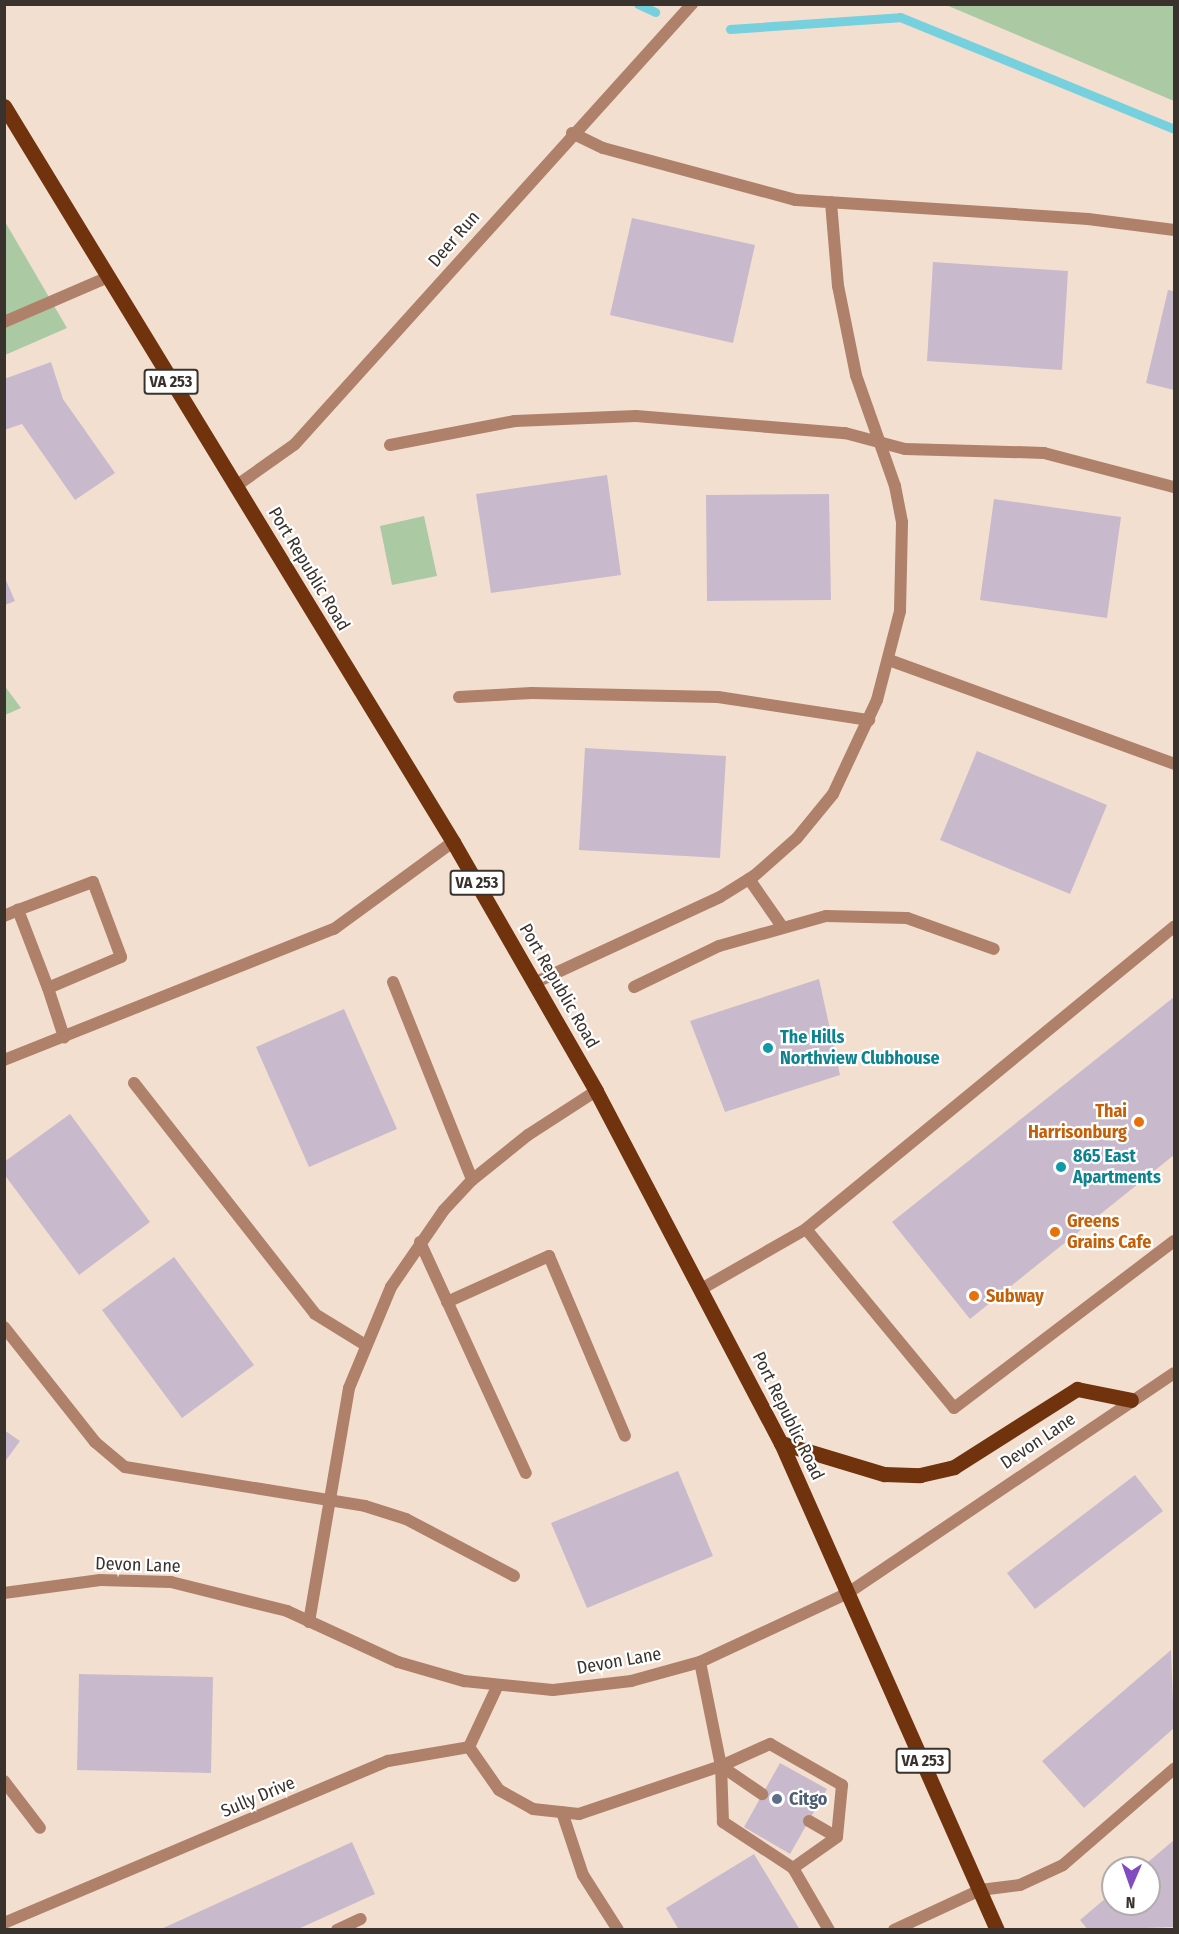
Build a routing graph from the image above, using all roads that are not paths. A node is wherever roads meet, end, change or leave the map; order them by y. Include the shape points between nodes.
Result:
1 (692, 4) edge
2 (4, 106) edge
3 (572, 133) junction
4 (831, 202) junction
5 (1174, 230) edge
6 (106, 278) junction
7 (4, 322) edge
8 (877, 442) junction
9 (390, 445) dead end
10 (236, 486) junction
11 (1174, 487) edge
12 (889, 660) junction
13 (459, 697) dead end
14 (869, 720) junction
15 (1174, 764) edge
16 (453, 842) junction
17 (749, 879) junction
18 (18, 910) junction
19 (4, 916) edge
20 (781, 925) junction
21 (1174, 927) edge
22 (993, 949) dead end
23 (393, 982) dead end
24 (534, 982) junction
25 (634, 987) dead end
26 (48, 988) junction
27 (64, 1037) junction
28 (4, 1060) edge
29 (134, 1083) dead end
30 (596, 1091) junction
31 (472, 1180) junction
32 (807, 1229) junction
33 (1174, 1241) edge
34 (420, 1242) junction
35 (703, 1288) junction
36 (447, 1302) junction
37 (4, 1327) edge
38 (364, 1344) junction
39 (1174, 1372) edge
40 (1131, 1400) junction
41 (625, 1436) dead end
42 (781, 1443) junction
43 (526, 1473) dead end
44 (328, 1498) junction
45 (514, 1576) dead end
46 (4, 1593) edge
47 (848, 1593) junction
48 (309, 1622) junction
49 (700, 1662) junction
50 (497, 1686) junction
51 (469, 1746) junction
52 (721, 1766) junction
53 (1174, 1769) edge
54 (4, 1781) edge
55 (762, 1794) dead end
56 (562, 1812) junction
57 (808, 1821) dead end
58 (40, 1828) dead end
59 (837, 1837) junction
60 (793, 1868) junction
61 (980, 1890) junction
62 (361, 1919) dead end
63 (4, 1923) edge
64 (337, 1929) edge
65 (618, 1929) edge
66 (830, 1929) edge
67 (894, 1929) edge
68 (997, 1929) edge

1 - 3 street, Deer Run
2 - 6 main road, Port Republic Road / VA 253
3 - 4 street via 603,148 779,196
3 - 10 street, Deer Run via 296,444
4 - 5 street
4 - 8 street via 841,300 859,388
6 - 7 street
6 - 10 main road, Port Republic Road / VA 253
8 - 9 street via 845,433 591,415 515,421
8 - 11 street via 905,449 1044,453
8 - 12 street via 895,486 902,522 900,610
10 - 16 main road, Port Republic Road / VA 253
12 - 14 street
12 - 15 street
13 - 14 street via 543,693 718,697
14 - 17 street via 833,794 797,838
16 - 24 main road, Port Republic Road / VA 253
16 - 27 street via 334,929
17 - 20 street
17 - 24 street
18 - 19 street
18 - 26 street
18 - 26 street via 93,882 121,957
20 - 22 street via 826,916 880,914 937,925
20 - 25 street via 719,946
21 - 32 street
23 - 31 street
24 - 30 main road, Port Republic Road / VA 253
26 - 27 street
27 - 28 street
29 - 38 street via 315,1314
30 - 31 street via 528,1135
30 - 35 main road, Port Republic Road / VA 253
31 - 34 street
32 - 33 street via 954,1408
32 - 35 street
34 - 36 street
34 - 38 street
35 - 42 main road, Port Republic Road / VA 253
36 - 41 street via 549,1256
36 - 43 street
37 - 44 street via 95,1442 126,1467
38 - 44 street via 344,1410
39 - 40 street, Devon Lane
40 - 42 main road via 1077,1389 954,1467 920,1475 874,1471
40 - 47 street, Devon Lane
42 - 47 main road, Port Republic Road / VA 253
44 - 45 street via 406,1519
44 - 48 street
46 - 48 street, Devon Lane via 100,1580 157,1580 236,1594
47 - 49 street, Devon Lane
47 - 61 main road, Port Republic Road / VA 253
48 - 50 street, Devon Lane via 398,1662
49 - 50 street, Devon Lane via 586,1688
49 - 52 street
50 - 51 street
51 - 56 street via 499,1790 533,1809
51 - 63 street, Sully Drive via 388,1761
52 - 55 street
52 - 56 street via 579,1814
52 - 59 street via 770,1744 842,1785
52 - 60 street via 723,1822
53 - 61 street via 1063,1865 1020,1885
54 - 58 street
56 - 65 street via 583,1875
57 - 59 street
59 - 60 street
60 - 66 street
61 - 67 street
61 - 68 main road, Port Republic Road / VA 253
62 - 64 street

